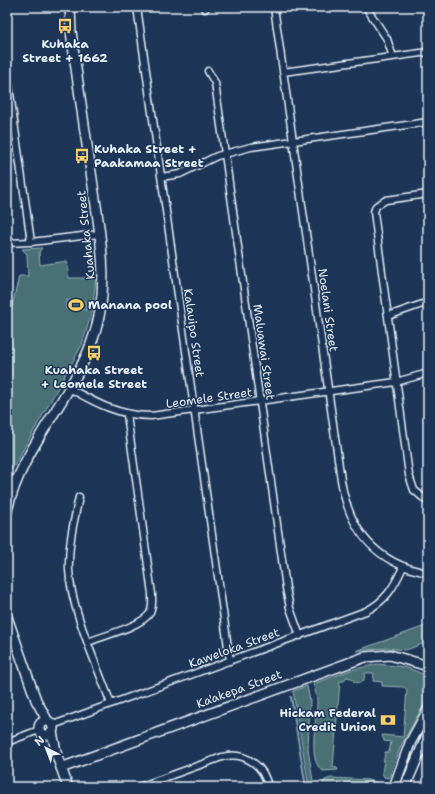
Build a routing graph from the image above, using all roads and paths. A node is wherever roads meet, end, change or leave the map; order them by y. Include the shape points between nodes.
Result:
1 (70, 7) edge
2 (137, 7) edge
3 (274, 7) edge
4 (366, 7) edge
5 (428, 52) edge
6 (393, 57) junction
7 (208, 71) dead end
8 (7, 72) edge
9 (283, 72) junction
10 (428, 122) edge
11 (293, 141) junction
12 (225, 153) junction
13 (161, 177) junction
14 (428, 194) edge
15 (100, 234) junction
16 (31, 242) junction
17 (7, 243) edge
18 (428, 302) edge
19 (388, 316) junction
20 (428, 373) edge
21 (396, 382) junction
22 (69, 388) junction
23 (328, 392) junction
24 (260, 402) junction
25 (194, 411) junction
26 (127, 415) junction
27 (7, 477) edge
28 (16, 481) junction
29 (79, 497) dead end
30 (428, 502) edge
31 (7, 511) edge
32 (403, 567) junction
33 (428, 573) edge
34 (7, 617) edge
35 (300, 636) junction
36 (88, 642) junction
37 (230, 661) junction
38 (428, 666) edge
39 (111, 704) junction
40 (428, 710) edge
41 (46, 728) junction
42 (428, 733) edge
43 (7, 742) edge
44 (61, 768) junction
45 (394, 785) edge
46 (68, 787) edge
47 (140, 787) edge
48 (268, 787) edge
49 (405, 787) edge

1 - 15 street, Kuahaka Street via 71,31
2 - 13 street, Kalauipo Street
3 - 9 street, Noelani Street
4 - 6 street via 387,40
5 - 6 street
6 - 9 street
7 - 12 street, Maluawai Street via 215,83
8 - 16 street
9 - 11 street, Noelani Street
10 - 11 street
11 - 12 street
11 - 23 street, Noelani Street
12 - 13 street via 180,174
12 - 24 street, Maluawai Street
13 - 25 street, Kalauipo Street
14 - 19 street via 386,200 376,206 374,220
15 - 16 street
15 - 22 street, Kuahaka Street via 104,273 100,313 91,345
16 - 17 street
18 - 19 street
19 - 21 street
20 - 21 street, Leomele Street
21 - 23 street, Leomele Street
21 - 30 street via 411,481 417,494
22 - 26 street, Leomele Street via 105,408
22 - 28 street, Kuahaka Street
23 - 24 street, Leomele Street
23 - 32 street, Noelani Street via 342,492 348,512 367,541 381,554
24 - 25 street, Leomele Street
24 - 35 street, Maluawai Street via 286,588
25 - 26 street, Leomele Street via 151,416
25 - 37 street, Kalauipo Street
26 - 36 street via 152,606 150,613 142,620
27 - 28 street
28 - 31 street, Kuahaka Street
29 - 36 street via 71,538 69,570 74,603
32 - 33 street, Noelani Street
32 - 35 street, Kaweloka Street via 391,591 374,607
34 - 41 street
35 - 37 street, Kaweloka Street
36 - 39 street
37 - 39 street, Kaweloka Street
38 - 44 street, Ka'akepa Street via 390,655 365,657
39 - 41 street, Kaweloka Street
40 - 45 street via 410,743
41 - 43 street, Kaweloka Street
41 - 44 street
42 - 49 street
44 - 46 street
45 - 49 street
47 - 48 street via 232,755 245,757 255,764 264,775

